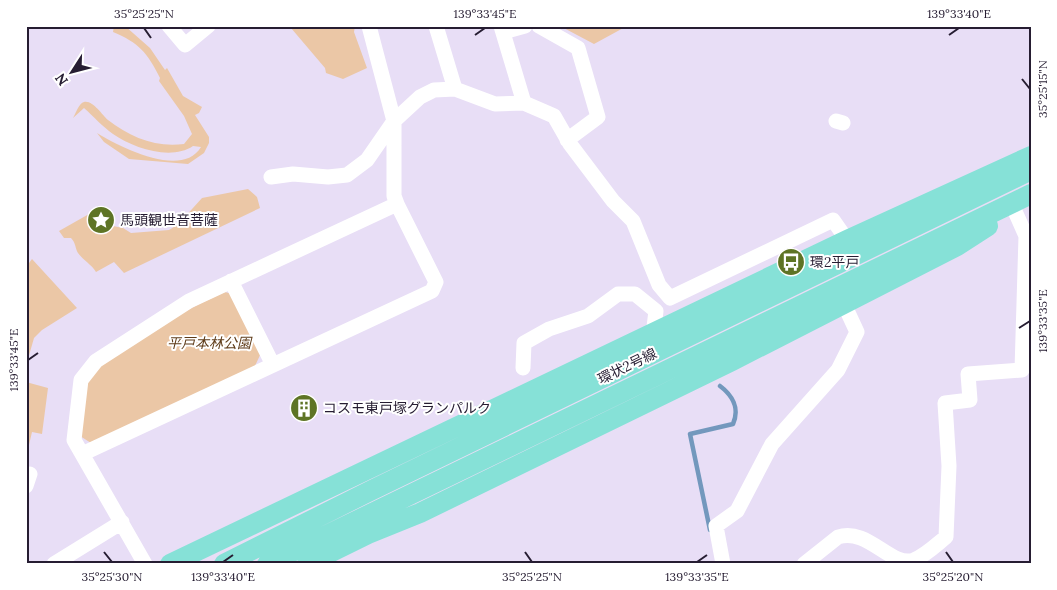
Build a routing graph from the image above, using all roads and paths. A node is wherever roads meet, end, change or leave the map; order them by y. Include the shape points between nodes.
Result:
1 (169, 26) edge
2 (208, 26) edge
3 (369, 26) edge
4 (436, 26) edge
5 (525, 26) edge
6 (539, 26) edge
7 (502, 29) edge
8 (455, 89) junction
9 (524, 104) junction
10 (394, 121) junction
11 (567, 140) junction
12 (1031, 156) edge
13 (1031, 170) edge
14 (271, 177) dead end
15 (1031, 194) edge
16 (397, 204) junction
17 (1022, 205) edge
18 (848, 240) junction
19 (231, 281) junction
20 (844, 304) junction
21 (646, 338) junction
22 (273, 365) junction
23 (523, 368) dead end
24 (592, 406) junction
25 (82, 454) junction
26 (370, 491) junction
27 (122, 522) junction
28 (368, 534) junction
29 (226, 563) edge
30 (54, 564) edge
31 (145, 564) edge
32 (170, 564) edge
33 (267, 564) edge
34 (307, 564) edge
35 (723, 564) edge
36 (804, 564) edge

1 - 2 street via 185,45
3 - 10 street
4 - 8 street
5 - 7 street
6 - 11 street via 578,48 598,117
7 - 9 street
8 - 9 street via 496,104
8 - 10 street via 434,90 420,97
9 - 11 street via 554,116
10 - 14 street via 367,160 347,176 293,174
10 - 16 street via 394,196
11 - 18 street via 612,201 633,221 659,285 670,298 833,220
12 - 18 main road
13 - 26 main road, 環状2号線
15 - 24 main road, 環状2号線
16 - 19 street
16 - 22 street via 436,282 432,291
17 - 20 main road via 957,246
17 - 36 street via 1026,236 1022,370 968,374 970,400 946,403 949,466 946,537 925,554 904,561 862,537 844,535
18 - 21 main road
19 - 22 street
19 - 25 street via 189,301 96,361 81,380 74,440
20 - 28 main road via 499,475
20 - 35 street via 856,332 838,370 772,444 737,511 716,526
21 - 23 street via 656,311 635,294 618,294 588,316 549,329 524,343
21 - 26 main road
21 - 32 main road
22 - 25 street
24 - 28 main road
24 - 33 main road, 環状2号線
25 - 27 street
26 - 29 main road, 環状2号線
27 - 30 street
27 - 31 street
28 - 34 main road

